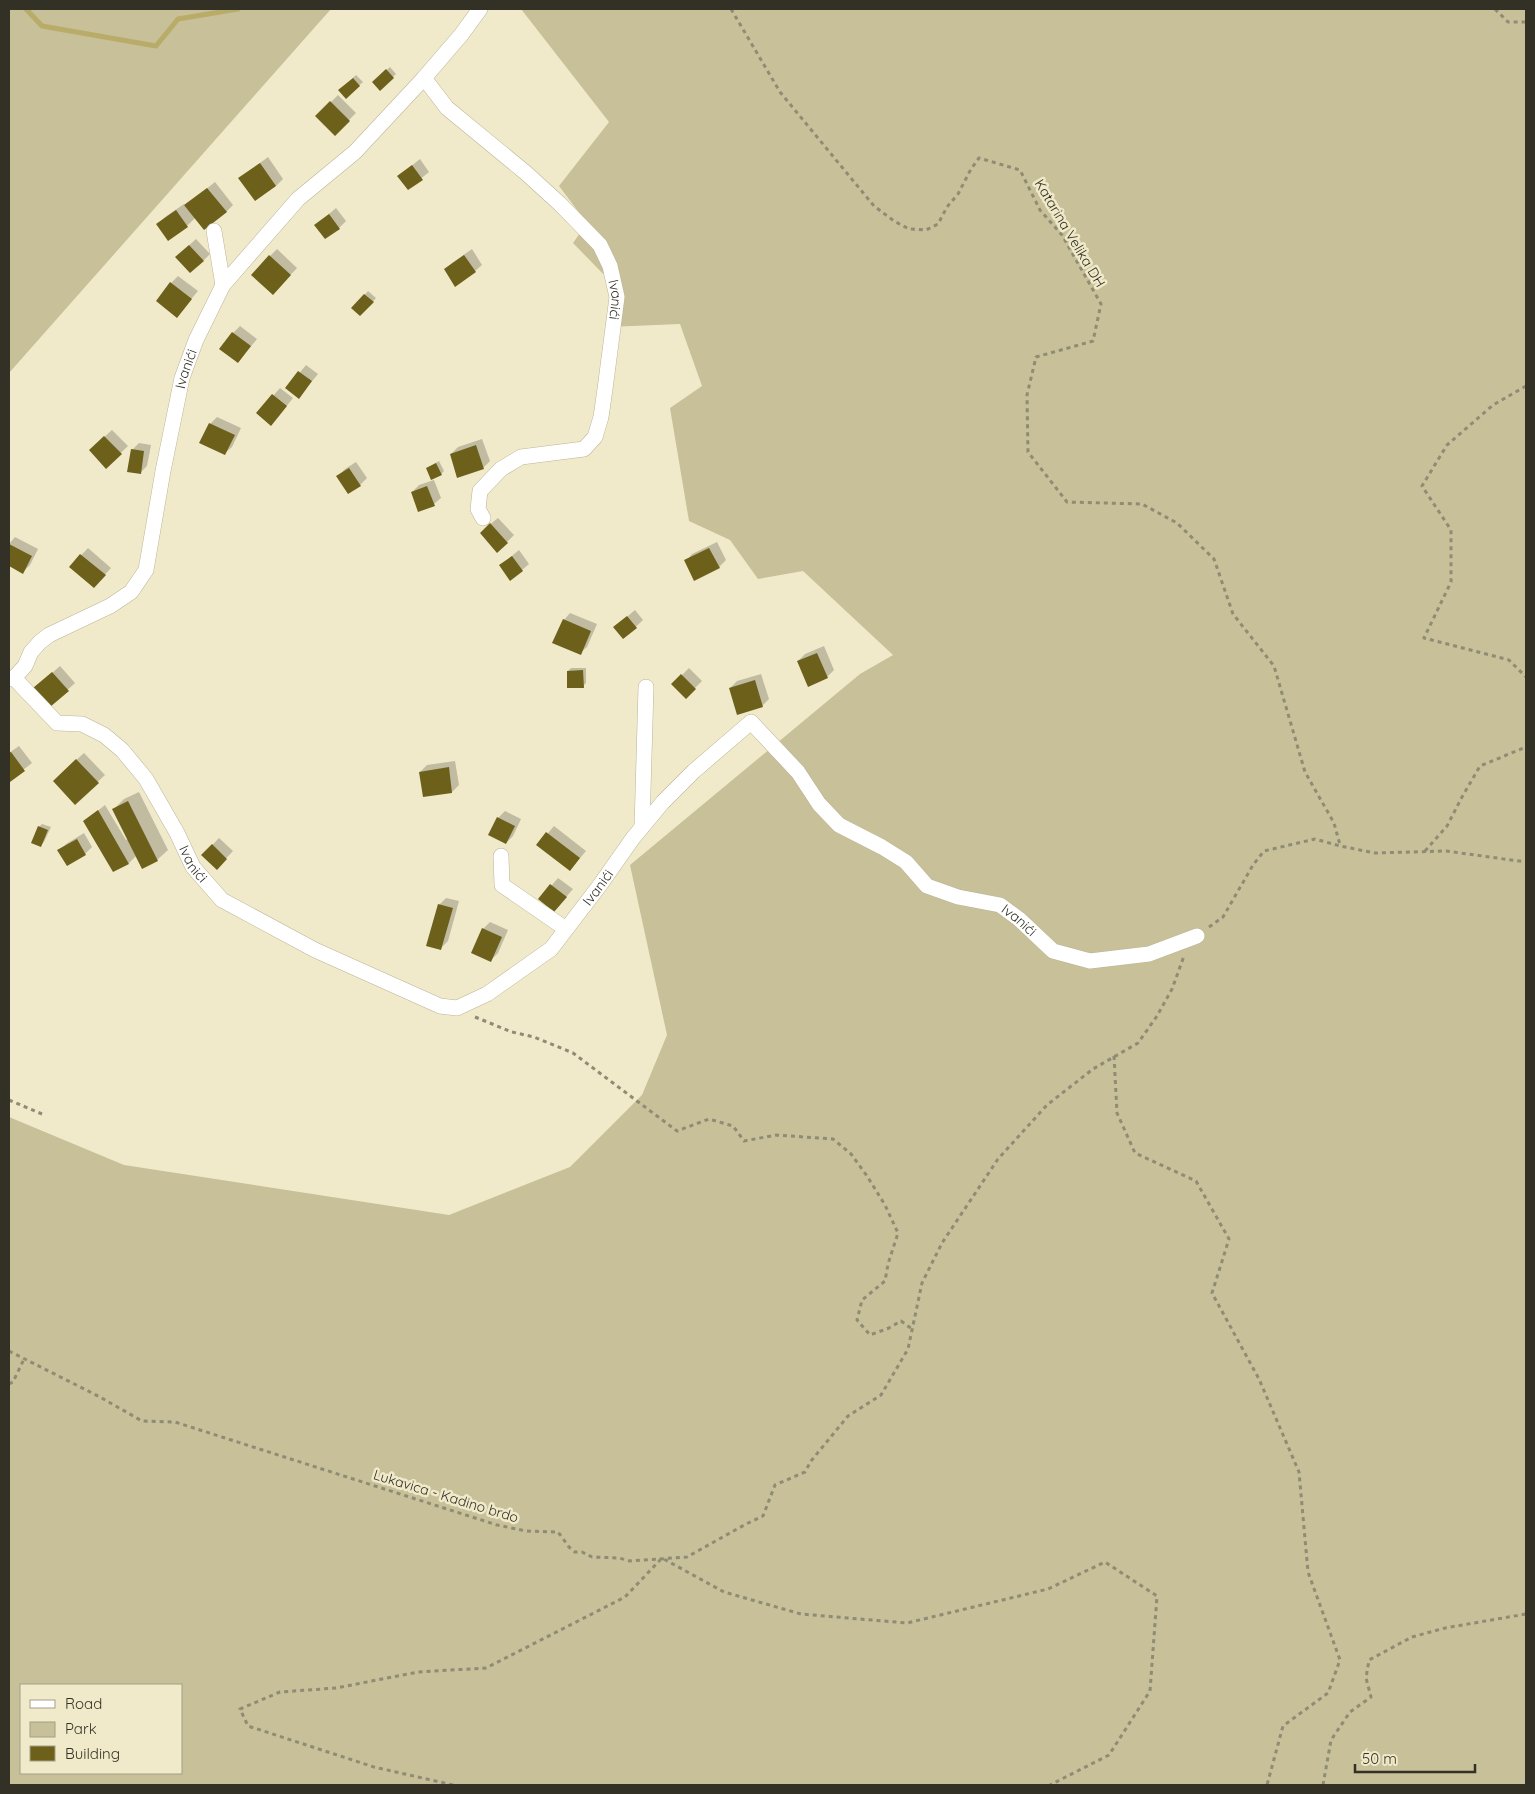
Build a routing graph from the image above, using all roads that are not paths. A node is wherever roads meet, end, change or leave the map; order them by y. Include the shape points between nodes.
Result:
1 (480, 9) edge
2 (424, 78) junction
3 (214, 231) dead end
4 (223, 285) junction
5 (483, 518) dead end
6 (12, 679) edge
7 (646, 687) dead end
8 (642, 827) junction
9 (500, 856) dead end
10 (566, 929) junction
11 (1197, 936) road end

1 - 2 street, Ivanići
2 - 4 street, Ivanići via 355,152 298,199
2 - 5 street, Ivanići via 447,108 526,173 600,245 610,266 617,297 600,417 594,437 584,449 521,457 501,469 480,491 478,509
3 - 4 street
4 - 6 street, Ivanići via 196,340 182,378 162,471 146,570 124,597 40,642 25,666
6 - 10 street, Ivanići via 57,723 82,724 122,750 146,779 193,867 222,900 324,954 440,1006 456,1008 487,994 551,949
7 - 8 street
8 - 10 street, Ivanići
8 - 11 street, Ivanići via 694,771 751,722 798,772 818,804 839,826 906,862 927,886 958,897 1000,905 1053,951 1090,961 1149,954
9 - 10 street via 502,885

